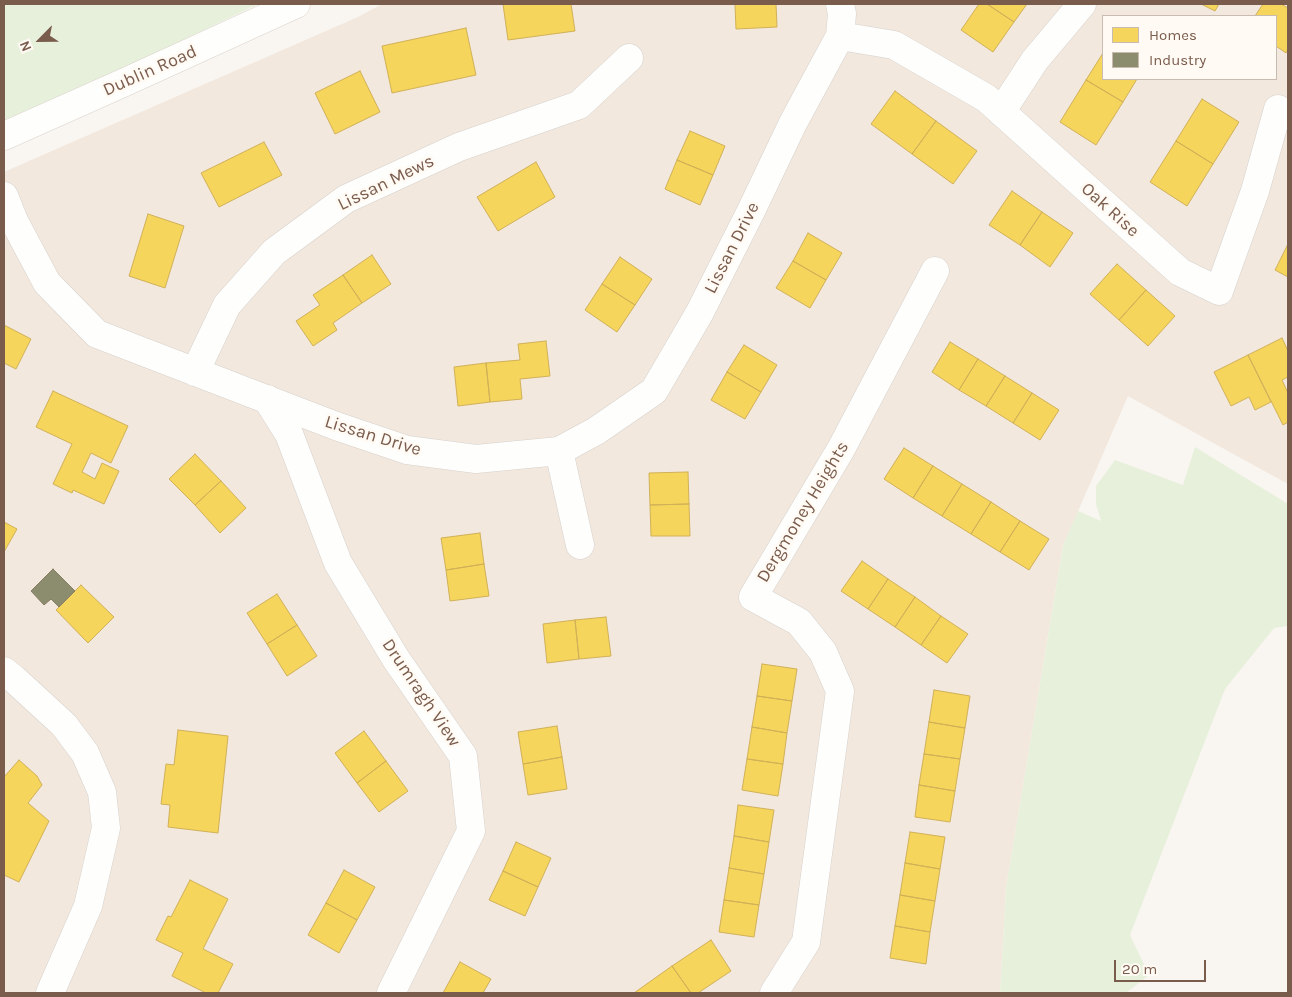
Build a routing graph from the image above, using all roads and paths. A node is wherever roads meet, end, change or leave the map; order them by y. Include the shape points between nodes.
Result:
1 (296, 4) edge
2 (840, 4) edge
3 (1082, 4) edge
4 (840, 36) junction
5 (629, 58) dead end
6 (1278, 109) dead end
7 (1001, 112) junction
8 (4, 136) edge
9 (4, 196) edge
10 (935, 271) dead end
11 (195, 372) junction
12 (267, 399) junction
13 (559, 451) junction
14 (580, 545) dead end
15 (4, 671) edge
16 (50, 993) edge
17 (391, 993) edge
18 (774, 993) edge

1 - 8 street, Dublin Road
2 - 4 street
3 - 7 street via 1035,60
4 - 7 street, Oak Rise via 894,45 986,98
4 - 13 street, Lissan Drive via 793,122 700,312 654,391 596,431
5 - 11 street, Lissan Mews via 579,105 460,147 346,199 274,252 227,305
6 - 7 street, Oak Rise via 1255,191 1219,291 1180,272
9 - 11 street, Lissan Drive via 47,283 97,334
10 - 18 street, Dergmoney Heights via 841,449 753,597 799,622 824,652 840,691 806,942
11 - 12 street, Lissan Drive
12 - 13 street, Lissan Drive via 407,450 476,460
12 - 17 street, Drumragh View via 289,434 338,563 396,659 463,756 471,831
13 - 14 street
15 - 16 street via 64,725 85,753 102,792 106,828 88,906

